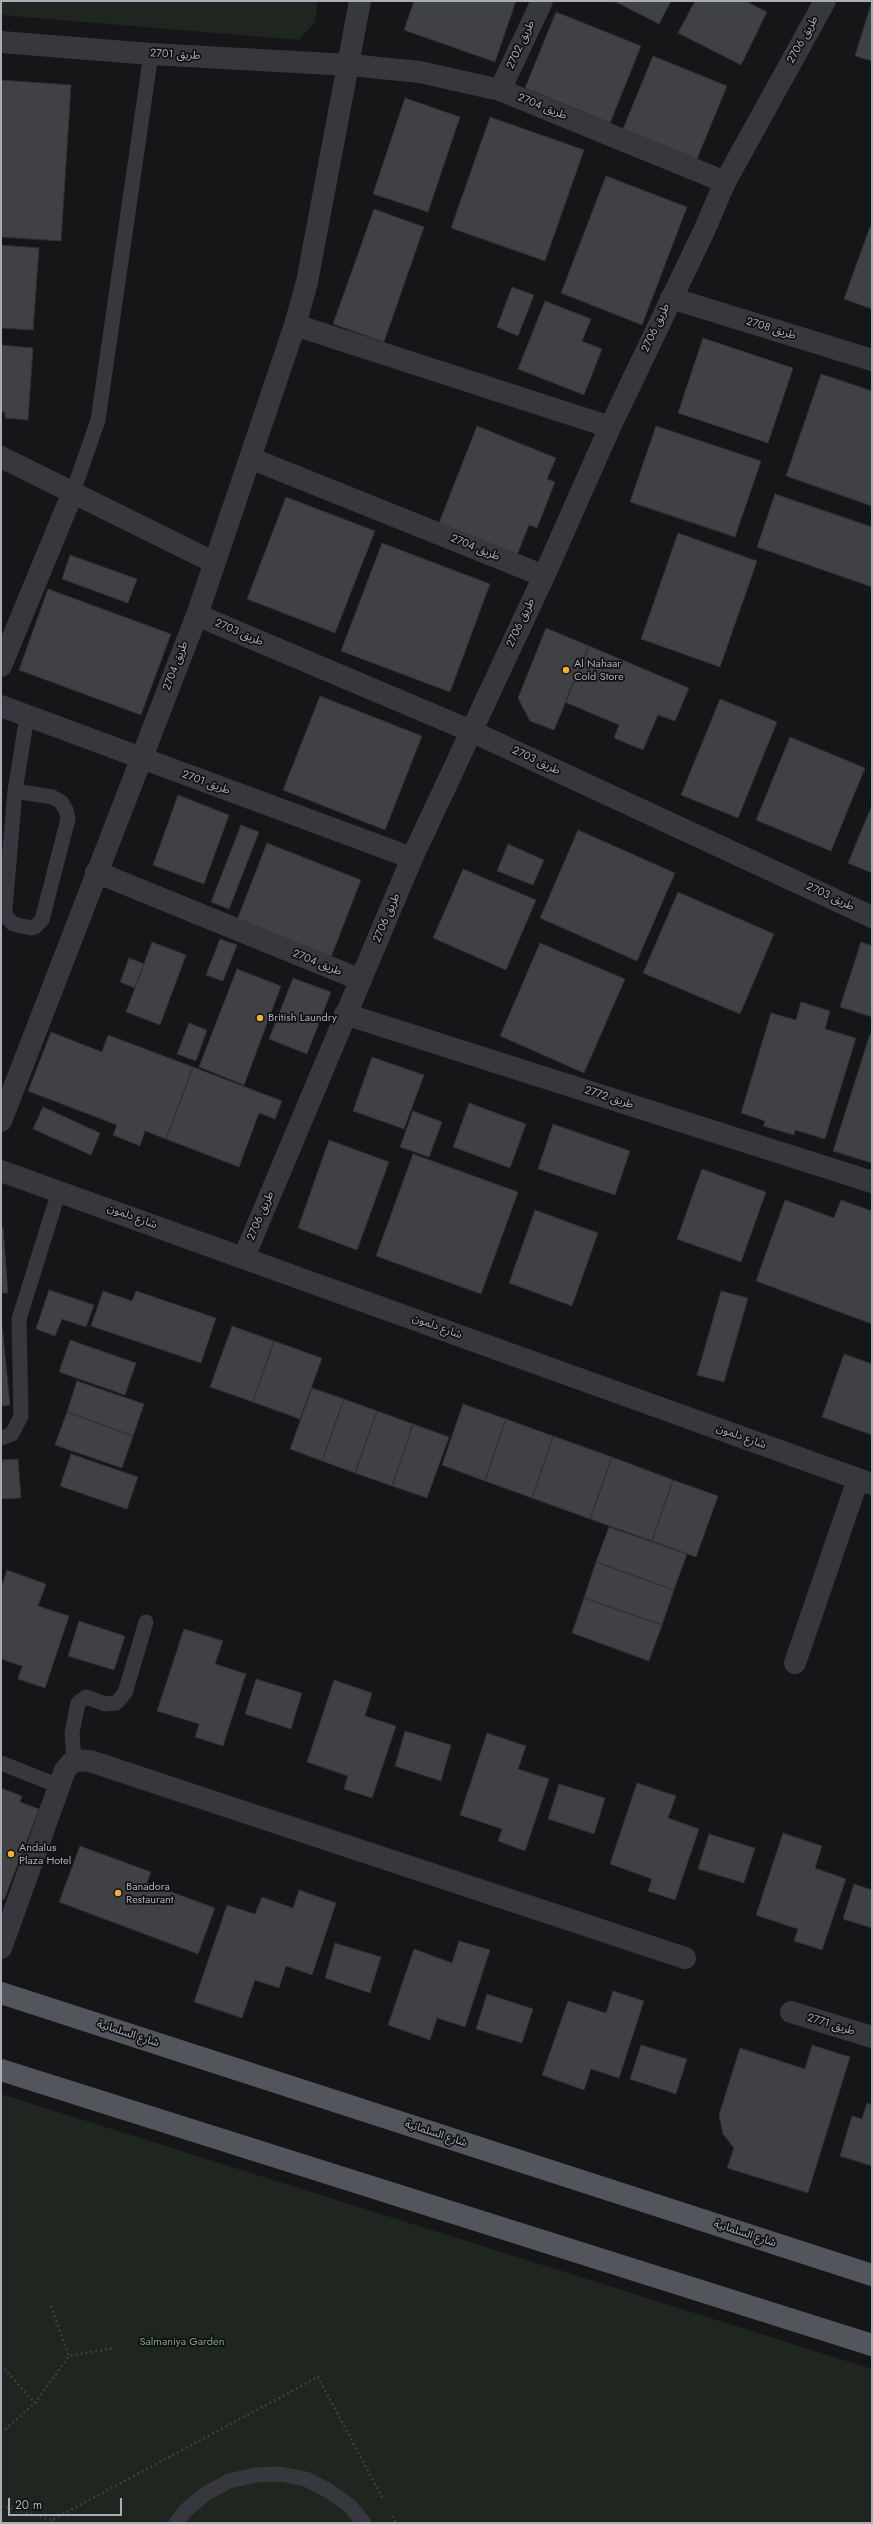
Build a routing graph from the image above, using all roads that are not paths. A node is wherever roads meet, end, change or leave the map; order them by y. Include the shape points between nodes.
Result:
1 (360, 1) edge
2 (542, 1) edge
3 (825, 1) edge
4 (1, 42) edge
5 (152, 54) junction
6 (350, 65) junction
7 (500, 90) junction
8 (725, 182) junction
9 (671, 298) junction
10 (295, 325) junction
11 (872, 360) edge
12 (610, 427) junction
13 (1, 457) edge
14 (250, 458) junction
15 (73, 492) junction
16 (214, 562) junction
17 (544, 576) junction
18 (197, 615) junction
19 (1, 666) edge
20 (1, 706) edge
21 (27, 716) junction
22 (471, 731) junction
23 (140, 758) junction
24 (15, 791) junction
25 (412, 858) junction
26 (96, 872) junction
27 (872, 917) edge
28 (361, 980) junction
29 (345, 1014) junction
30 (1, 1121) edge
31 (1, 1171) edge
32 (872, 1182) edge
33 (59, 1191) junction
34 (244, 1257) junction
35 (1, 1438) edge
36 (865, 1482) edge
37 (146, 1622) dead end
38 (795, 1663) dead end
39 (74, 1760) junction
40 (1, 1763) edge
41 (59, 1786) junction
42 (1, 1948) edge
43 (685, 1958) dead end
44 (1, 1993) edge
45 (791, 2012) dead end
46 (872, 2037) edge
47 (1, 2070) edge
48 (872, 2275) edge
49 (872, 2345) edge
50 (176, 2523) edge
51 (364, 2523) edge

1 - 6 street, طريق 2704
2 - 7 street, طريق 2702
3 - 8 street, طريق 2706
4 - 5 street, طريق 2701
5 - 6 street, طريق 2701
5 - 15 lane via 98,420
6 - 7 street, طريق 2704 via 420,72
6 - 10 street, طريق 2704 via 307,282
7 - 8 street, طريق 2704
8 - 9 street, طريق 2706
9 - 11 street, طريق 2708
9 - 12 street, طريق 2706
10 - 12 street
10 - 14 street, طريق 2704
12 - 17 street, طريق 2706
13 - 15 street
14 - 16 street, طريق 2704
14 - 17 street, طريق 2704
15 - 16 street
15 - 19 street
16 - 18 street, طريق 2704
17 - 22 street, طريق 2706
18 - 22 street, طريق 2703
18 - 23 street, طريق 2704
20 - 21 street, طريق 2701
21 - 23 street, طريق 2701
21 - 24 lane
22 - 25 street, طريق 2706
22 - 27 street, طريق 2703
23 - 25 street, طريق 2701
23 - 26 street, طريق 2704
24 - 24 lane via 5,916 13,924 31,928 42,920 68,819 61,802 52,797
25 - 28 street, طريق 2706
26 - 28 street, طريق 2704
26 - 30 street, طريق 2704
28 - 29 street, طريق 2706
29 - 32 street, طريق 2772
29 - 34 street, طريق 2706
31 - 33 street, شارع دلمون
33 - 34 street, شارع دلمون
33 - 35 lane via 19,1319 22,1416 12,1434
34 - 36 street, شارع دلمون
36 - 38 street
37 - 39 lane via 125,1693 116,1703 105,1704 86,1697 78,1702 72,1732
39 - 41 street via 65,1770
39 - 43 street via 90,1761
40 - 41 lane
41 - 42 street
44 - 48 main road, شارع السلمانية
45 - 46 street, طريق 2771
47 - 49 main road
50 - 51 lane via 186,2510 207,2493 229,2481 255,2475 280,2474 306,2480 329,2491 350,2506

